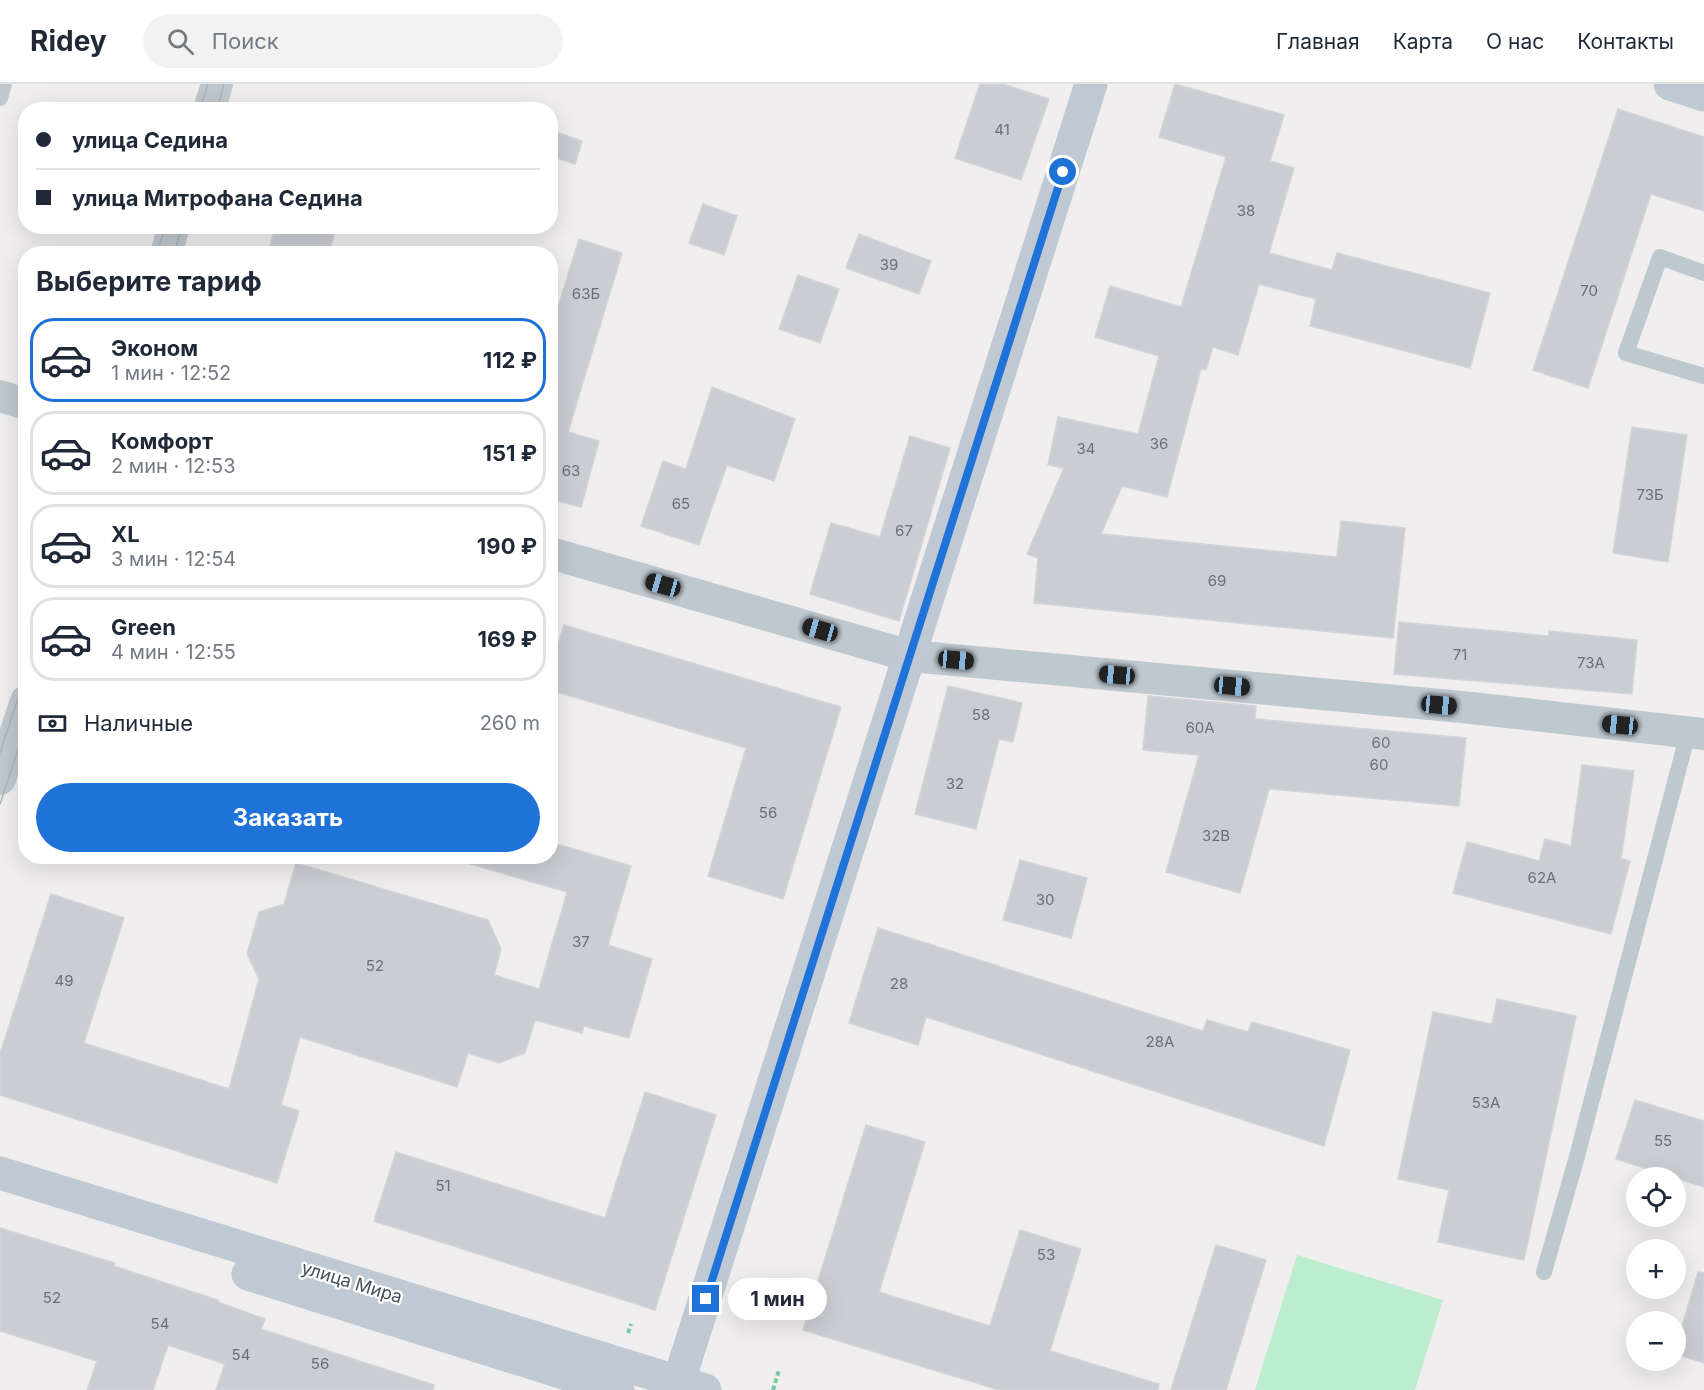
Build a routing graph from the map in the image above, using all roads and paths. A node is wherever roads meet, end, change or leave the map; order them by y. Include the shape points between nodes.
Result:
1 (4, 84) edge
2 (217, 84) edge
3 (1091, 84) edge
4 (1670, 84) edge
5 (1704, 95) edge
6 (0, 99) edge
7 (211, 102) edge
8 (1704, 273) edge
9 (1704, 376) edge
10 (0, 396) edge
11 (18, 402) edge
12 (558, 555) edge
13 (910, 656) junction
14 (18, 724) edge
15 (1696, 734) edge
16 (0, 779) edge
17 (0, 1173) edge
18 (0, 1196) edge
19 (1544, 1272) dead end
20 (779, 1370) dead end
21 (687, 1387) edge
22 (618, 1390) edge
23 (773, 1390) edge

1 - 6 lane
2 - 7 street
3 - 13 main road
4 - 5 main road
8 - 9 lane via 1660,257 1626,354
10 - 11 street
12 - 13 street
13 - 15 street via 1462,707
13 - 21 main road
14 - 16 street
15 - 19 lane
17 - 21 main road, улица Мира
18 - 22 main road, улица Мира
20 - 23 path

